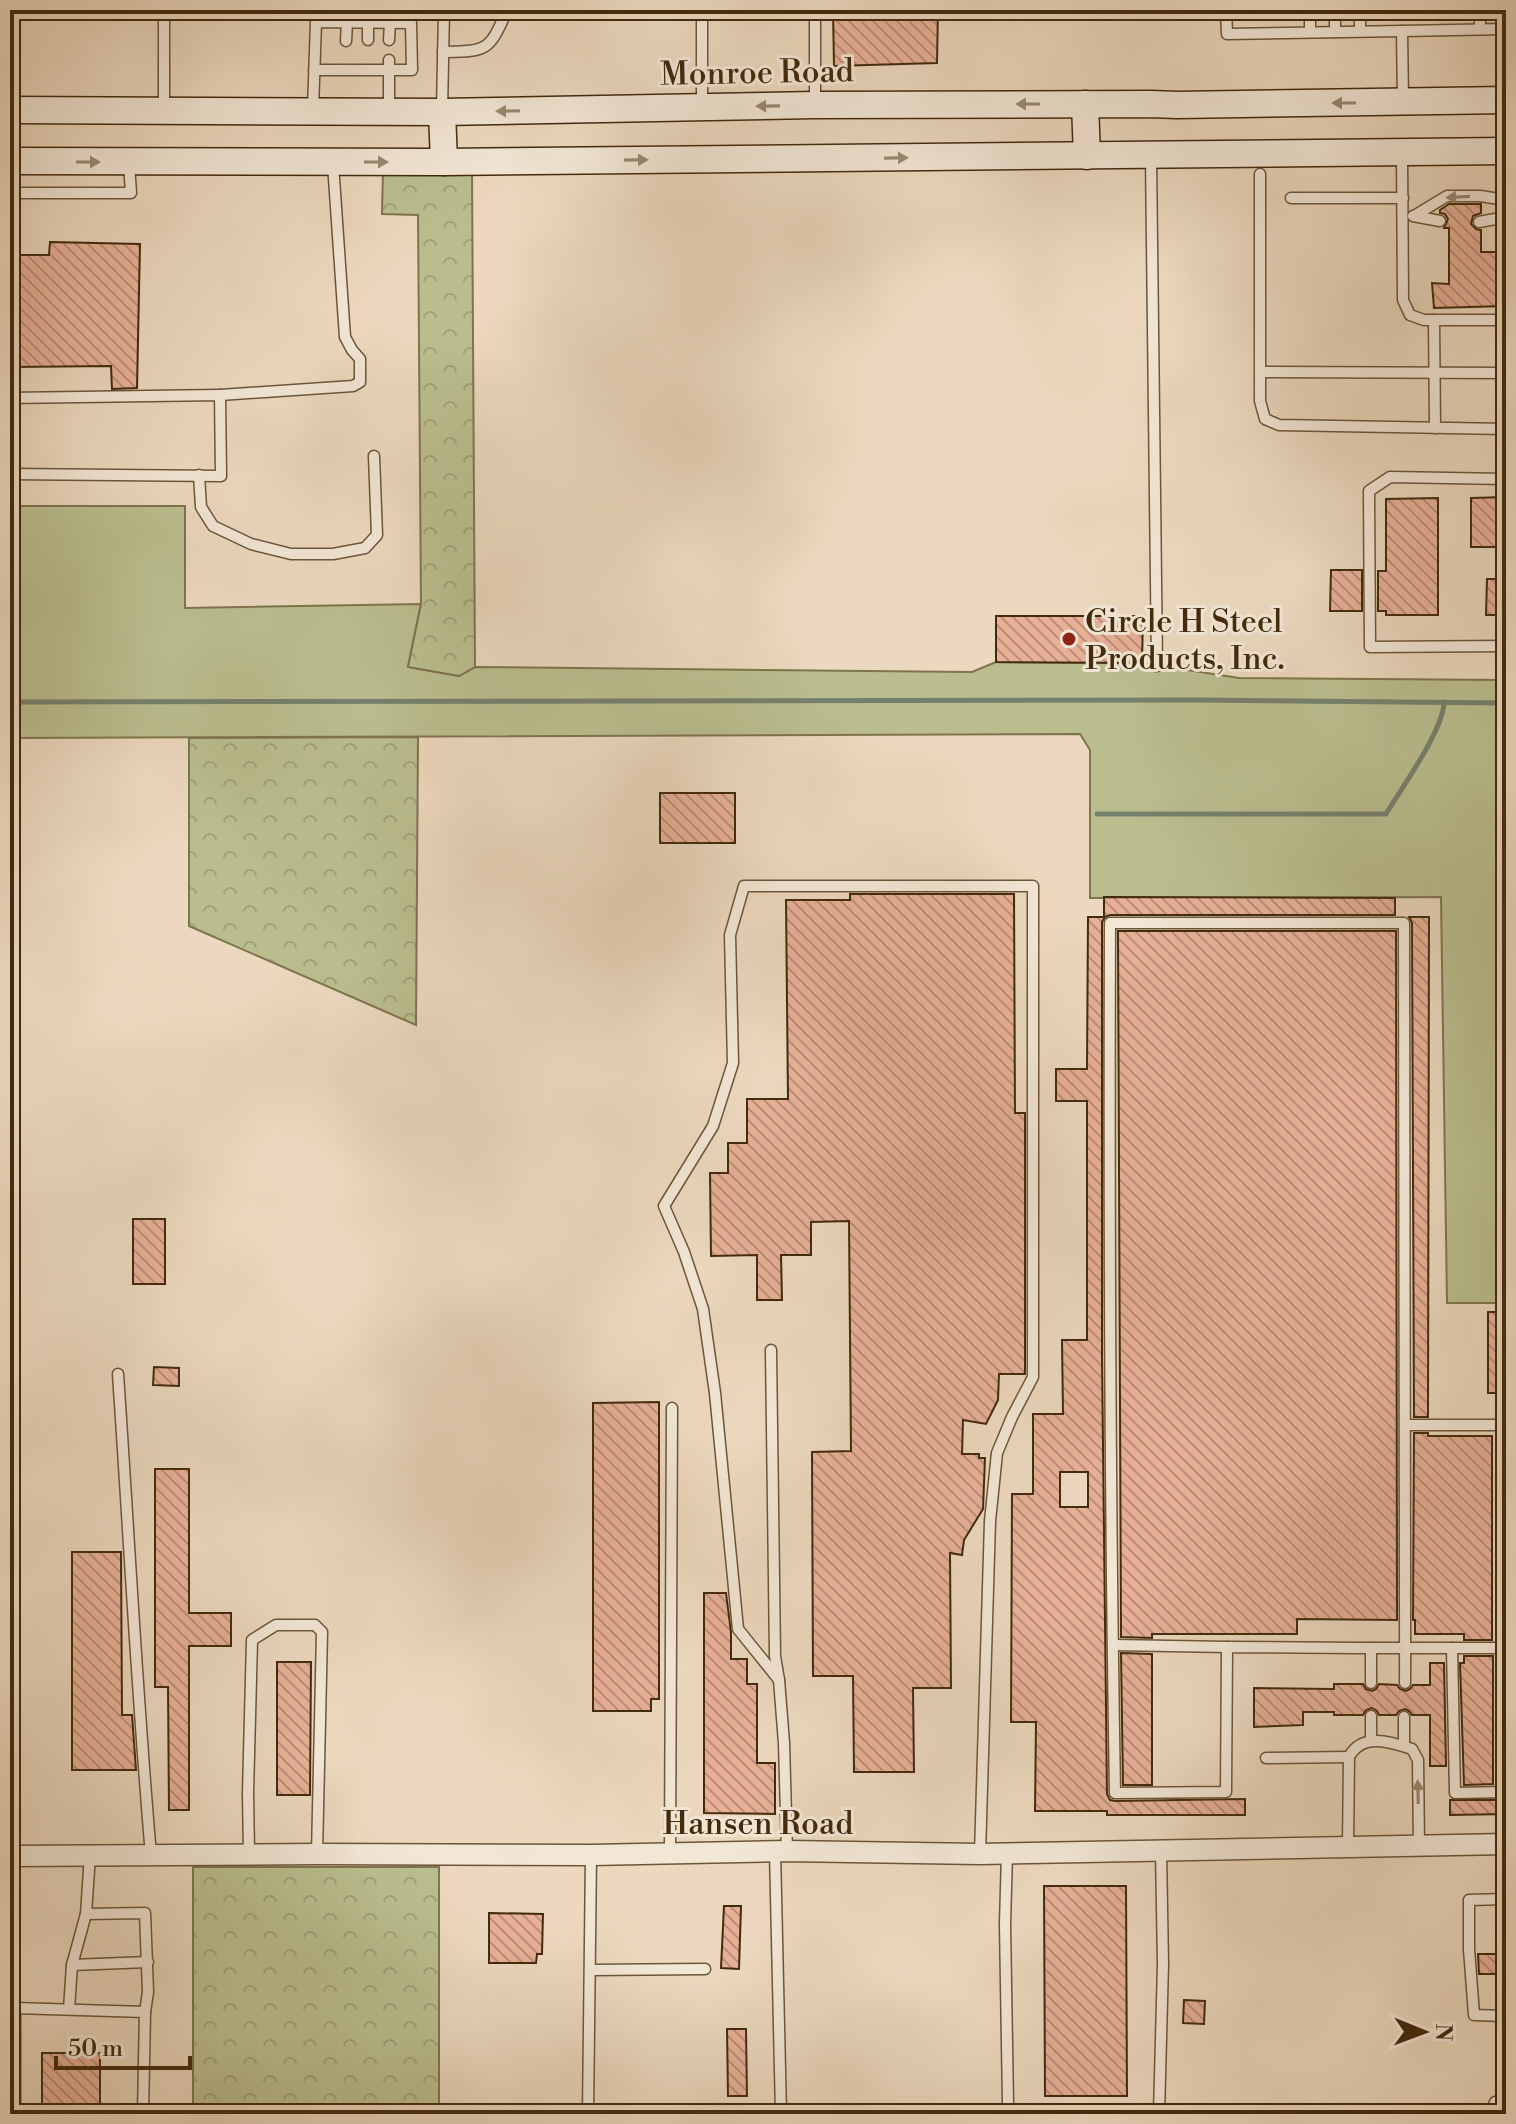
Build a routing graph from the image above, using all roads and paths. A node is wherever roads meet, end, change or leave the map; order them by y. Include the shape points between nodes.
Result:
1 (164, 10) edge
2 (411, 10) edge
3 (444, 10) edge
4 (507, 10) edge
5 (702, 10) edge
6 (815, 10) edge
7 (1226, 10) edge
8 (1310, 10) edge
9 (1335, 10) edge
10 (1360, 10) edge
11 (1480, 10) edge
12 (316, 16) edge
13 (347, 22) junction
14 (368, 22) junction
15 (390, 23) junction
16 (411, 23) junction
17 (1480, 29) junction
18 (1506, 29) edge
19 (1360, 31) junction
20 (1402, 31) junction
21 (1310, 32) junction
22 (1335, 32) junction
23 (368, 40) dead end
24 (389, 40) dead end
25 (346, 41) dead end
26 (443, 52) junction
27 (389, 65) junction
28 (314, 70) junction
29 (1506, 100) edge
30 (1403, 103) junction
31 (1085, 104) junction
32 (815, 105) junction
33 (702, 107) junction
34 (10, 110) edge
35 (164, 111) junction
36 (313, 111) junction
37 (389, 112) junction
38 (442, 112) junction
39 (1506, 151) edge
40 (1402, 153) junction
41 (1151, 155) junction
42 (1087, 156) junction
43 (10, 161) edge
44 (129, 162) junction
45 (333, 162) junction
46 (444, 162) junction
47 (1260, 174) dead end
48 (10, 193) edge
49 (1291, 198) dead end
50 (1403, 198) junction
51 (1506, 200) edge
52 (1408, 216) junction
53 (1506, 217) edge
54 (1440, 221) dead end
55 (1479, 222) dead end
56 (1434, 320) junction
57 (1506, 320) edge
58 (1261, 372) junction
59 (1434, 373) junction
60 (1506, 373) edge
61 (220, 395) junction
62 (10, 398) edge
63 (1435, 428) junction
64 (1506, 429) edge
65 (374, 456) dead end
66 (10, 474) edge
67 (199, 475) junction
68 (1506, 479) edge
69 (1506, 646) edge
70 (1157, 666) dead end
71 (771, 1350) dead end
72 (118, 1374) dead end
73 (672, 1408) dead end
74 (1407, 1425) junction
75 (1506, 1425) edge
76 (1113, 1645) junction
77 (1227, 1647) junction
78 (1371, 1648) junction
79 (1405, 1648) junction
80 (1452, 1648) junction
81 (1506, 1648) edge
82 (779, 1680) junction
83 (1371, 1683) dead end
84 (1405, 1683) dead end
85 (1371, 1716) dead end
86 (1404, 1717) dead end
87 (1371, 1741) junction
88 (1404, 1746) junction
89 (1349, 1757) junction
90 (1266, 1758) dead end
91 (1506, 1792) edge
92 (1506, 1844) edge
93 (1419, 1846) junction
94 (1348, 1847) junction
95 (781, 1851) junction
96 (1161, 1851) junction
97 (670, 1853) junction
98 (1007, 1853) junction
99 (249, 1854) junction
100 (317, 1854) junction
101 (980, 1854) junction
102 (90, 1855) junction
103 (151, 1855) junction
104 (591, 1855) junction
105 (10, 1856) edge
106 (1506, 1899) edge
107 (86, 1914) junction
108 (148, 1962) junction
109 (72, 1965) junction
110 (705, 1969) dead end
111 (591, 1970) junction
112 (69, 2009) junction
113 (145, 2012) junction
114 (1506, 2016) edge
115 (1506, 2099) edge
116 (15, 2114) edge
117 (143, 2114) edge
118 (588, 2114) edge
119 (781, 2114) edge
120 (1010, 2114) edge
121 (1159, 2114) edge
122 (1491, 2114) edge

1 - 35 lane
2 - 16 lane
3 - 26 lane
4 - 26 lane via 494,39 476,51
5 - 33 lane
6 - 32 lane
7 - 21 lane via 1227,34
8 - 21 lane
9 - 22 lane
10 - 19 lane
11 - 17 lane
12 - 13 lane
12 - 28 lane
13 - 14 lane
13 - 25 lane
14 - 15 lane
14 - 23 lane
15 - 16 lane
15 - 24 lane
16 - 27 lane via 412,70
17 - 18 lane
17 - 20 lane
19 - 20 lane
19 - 22 lane
20 - 30 lane
21 - 22 lane
26 - 38 lane
27 - 28 lane
27 - 37 lane
28 - 36 lane
29 - 30 main road, Monroe Road
30 -> 31 main road, Monroe Road
31 -> 32 main road, Monroe Road
31 - 42 main road
32 -> 33 main road, Monroe Road
33 -> 38 main road, Monroe Road
34 - 35 main road, Monroe Road
35 - 36 main road, Monroe Road
36 - 37 main road, Monroe Road
37 - 38 main road, Monroe Road
38 - 46 main road
39 - 40 main road
40 - 41 main road
40 - 50 lane
41 - 42 main road
41 - 70 lane
46 -> 42 main road
43 -> 44 main road
44 - 45 main road
44 - 48 lane via 131,193
45 -> 46 main road
45 - 61 lane via 345,337 360,359 360,382
47 - 58 lane
49 - 50 lane
50 - 52 lane
51 -> 52 lane via 1447,196
52 - 54 lane
52 - 56 lane via 1403,300 1410,315
53 - 55 lane
56 - 57 lane
56 - 59 lane
58 - 59 lane
58 - 63 lane via 1265,419 1279,425
59 - 60 lane
59 - 63 lane
61 - 62 lane
61 - 67 lane via 221,476
63 - 64 lane
65 - 67 lane via 377,535 365,548 333,554 291,554 251,544 213,526 201,507
66 - 67 lane
68 - 69 lane via 1390,477 1369,491 1369,507 1370,647
71 - 82 lane
72 - 103 lane
73 - 97 lane
74 - 75 lane
74 - 76 lane via 1404,923 1110,923
74 - 79 lane
76 - 77 lane
76 - 77 lane via 1115,1793 1226,1792
77 - 78 lane
78 - 79 lane
78 - 83 lane
79 - 80 lane
79 - 84 lane
80 - 81 lane
80 - 91 lane via 1455,1793
82 - 95 lane via 784,1743
82 - 101 lane via 738,1629 703,1309 664,1206 713,1126 733,1063 730,935 744,886 1033,886 1033,1377 997,1453 990,1521
85 - 87 lane
86 - 88 lane
87 - 88 lane
87 - 89 lane
93 -> 88 lane via 1418,1760
89 - 90 lane
89 - 94 lane
92 - 93 street, Hansen Road
93 - 94 street, Hansen Road
94 - 96 street, Hansen Road
95 - 97 street, Hansen Road
95 - 101 street, Hansen Road
95 - 119 lane
96 - 98 street, Hansen Road
96 - 121 lane
97 - 104 street, Hansen Road
98 - 101 street, Hansen Road
98 - 120 lane
99 - 100 street, Hansen Road
99 - 100 lane via 252,1640 276,1625 315,1625 322,1632
99 - 103 street, Hansen Road
100 - 104 street, Hansen Road
102 - 103 street, Hansen Road
102 - 105 street, Hansen Road
102 - 107 lane
104 - 111 lane
106 - 114 lane via 1469,1900 1469,1925 1474,2015
107 - 108 lane via 145,1913
107 - 109 lane
108 - 109 lane
108 - 113 lane
109 - 112 lane
110 - 111 lane
111 - 118 lane
112 - 113 lane
112 - 116 lane via 15,2008
113 - 117 lane
115 - 122 lane via 1495,2102

